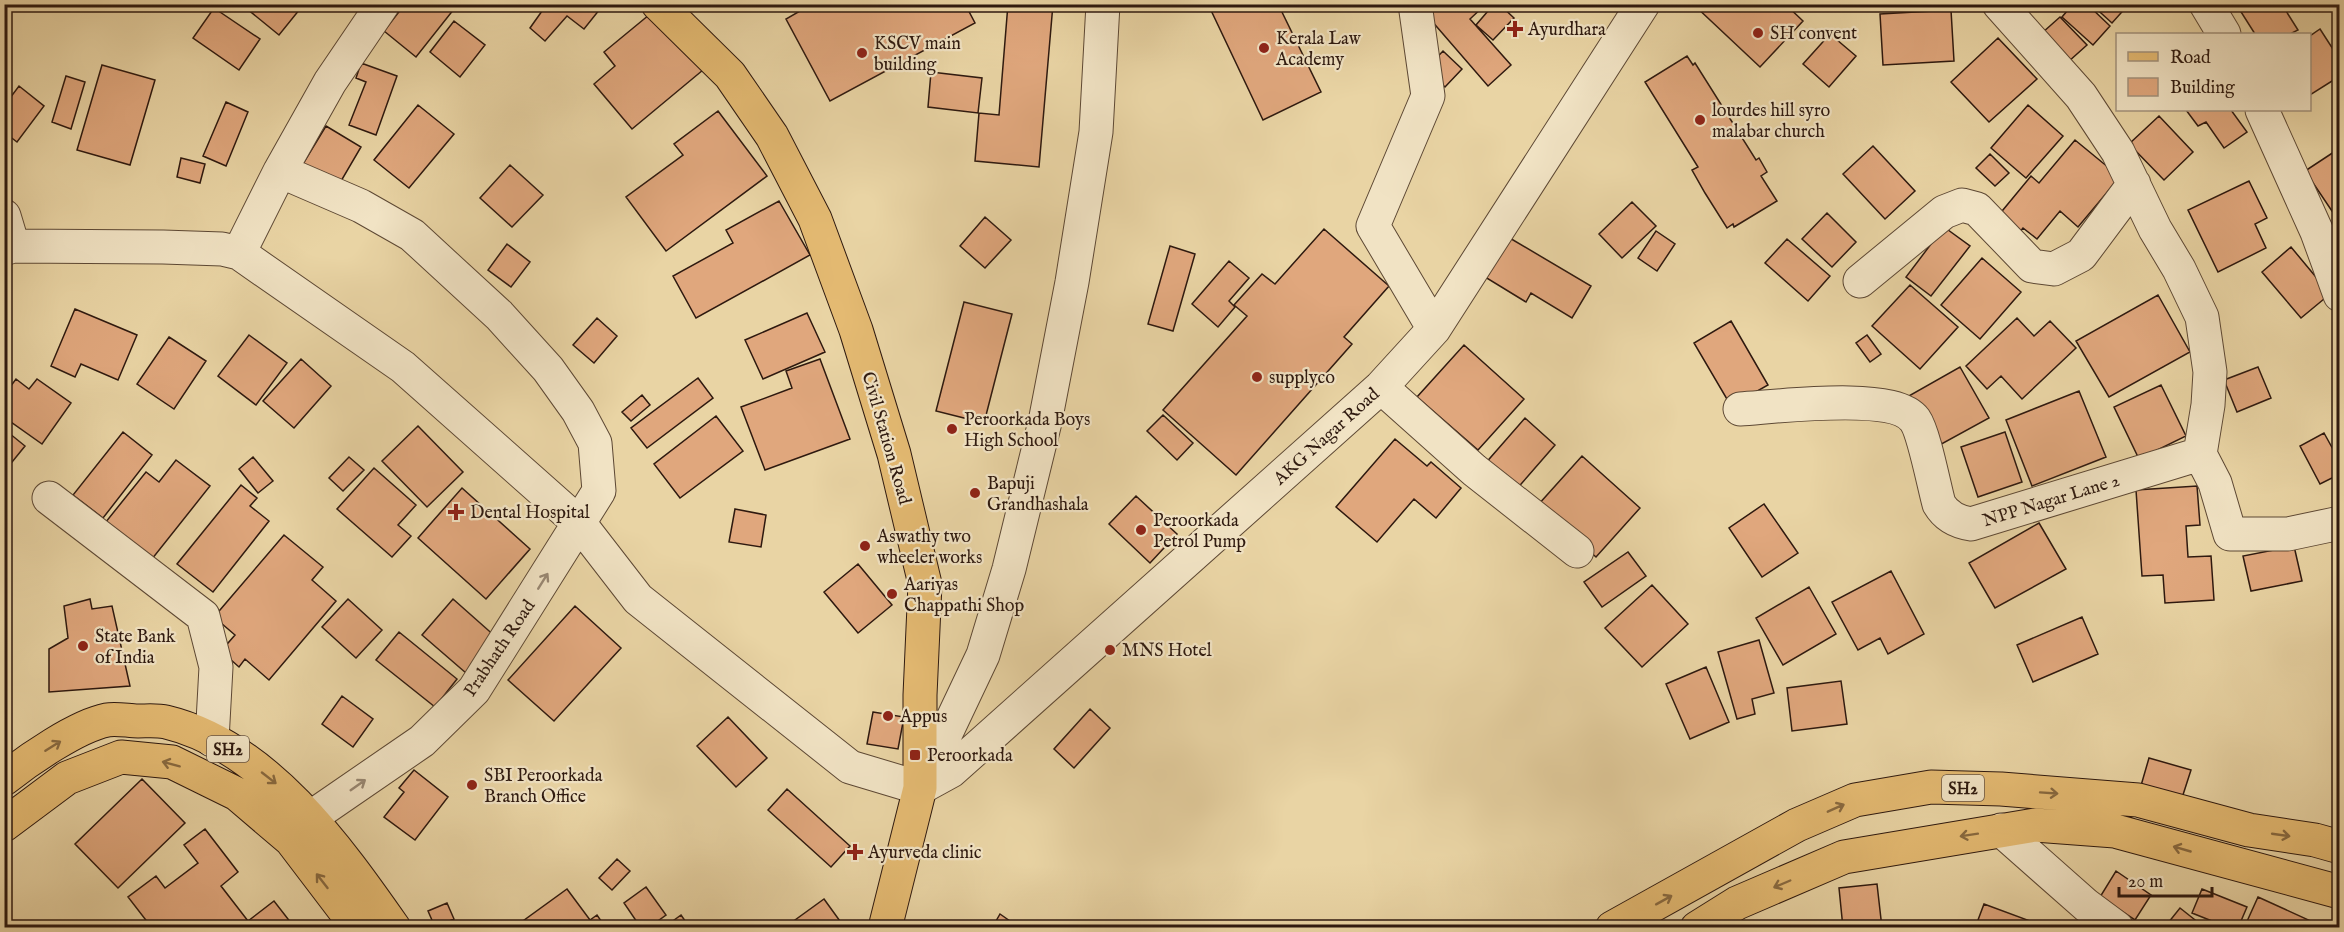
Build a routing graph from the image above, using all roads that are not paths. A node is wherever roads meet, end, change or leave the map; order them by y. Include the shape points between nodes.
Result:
1 (383, 4) edge
2 (658, 4) edge
3 (1104, 4) edge
4 (1415, 4) edge
5 (1643, 4) edge
6 (1999, 4) edge
7 (2206, 4) edge
8 (2223, 33) edge
9 (2262, 111) edge
10 (280, 171) junction
11 (2134, 184) junction
12 (7, 237) edge
13 (239, 253) junction
14 (1860, 281) dead end
15 (2340, 295) edge
16 (1434, 329) junction
17 (1381, 387) junction
18 (1740, 409) dead end
19 (2200, 454) junction
20 (49, 498) dead end
21 (2340, 523) edge
22 (580, 524) junction
23 (1577, 551) dead end
24 (212, 740) junction
25 (4, 779) edge
26 (920, 788) junction
27 (2001, 789) junction
28 (310, 818) junction
29 (4, 825) edge
30 (2001, 830) junction
31 (2249, 830) junction
32 (2340, 847) edge
33 (2237, 864) junction
34 (2340, 892) edge
35 (356, 908) edge
36 (394, 927) edge
37 (885, 927) edge
38 (1612, 927) edge
39 (1697, 927) edge
40 (2117, 927) edge

1 - 10 street via 330,82
2 - 26 main road, Civil Station Road via 730,75 772,136 815,219 856,330 894,454 925,584
3 - 26 street via 1096,132 1045,422 1009,569 983,655
4 - 16 street via 1428,96 1373,226
5 - 16 street, AKG Nagar Road
6 - 11 street via 2081,96
7 - 8 street
9 - 15 street
10 - 13 street
10 - 22 street, Prabhath Road via 412,235 500,315 548,369 595,443 599,491
11 - 14 street via 2081,255 2054,269 2032,266 1977,209 1962,205 1944,212
11 - 19 street via 2202,317 2210,372
12 - 13 street
13 - 22 street via 403,367
16 - 17 street, AKG Nagar Road
17 - 23 street via 1474,470
17 - 26 street, AKG Nagar Road via 951,771
18 - 19 street, NPP Nagar Lane 2 via 1824,403 1889,406 1906,412 1918,427 1944,513 1971,524
19 - 21 street via 2215,483 2230,534 2288,534
20 - 24 street via 203,616 216,667
22 - 26 street via 638,599 850,767
28 -> 22 street, Prabhath Road via 422,741 474,690
25 -> 24 main road, SH2 via 66,737 107,720 165,722
24 -> 28 main road, SH2 via 272,779
26 - 37 main road, Civil Station Road
27 - 30 main road
27 -> 31 main road, SH2 via 2138,800
38 -> 27 main road, SH2 via 1797,825 1855,800 1931,787
28 - 35 main road, SH2
35 -> 29 main road via 291,840 237,794 172,762 121,757 67,777
33 -> 30 main road via 2115,831 2035,825
30 -> 39 main road via 1844,857 1737,903
30 - 40 street via 2086,905
31 -> 32 main road, SH2
31 - 33 main road
33 - 34 main road
35 - 36 main road, SH2

